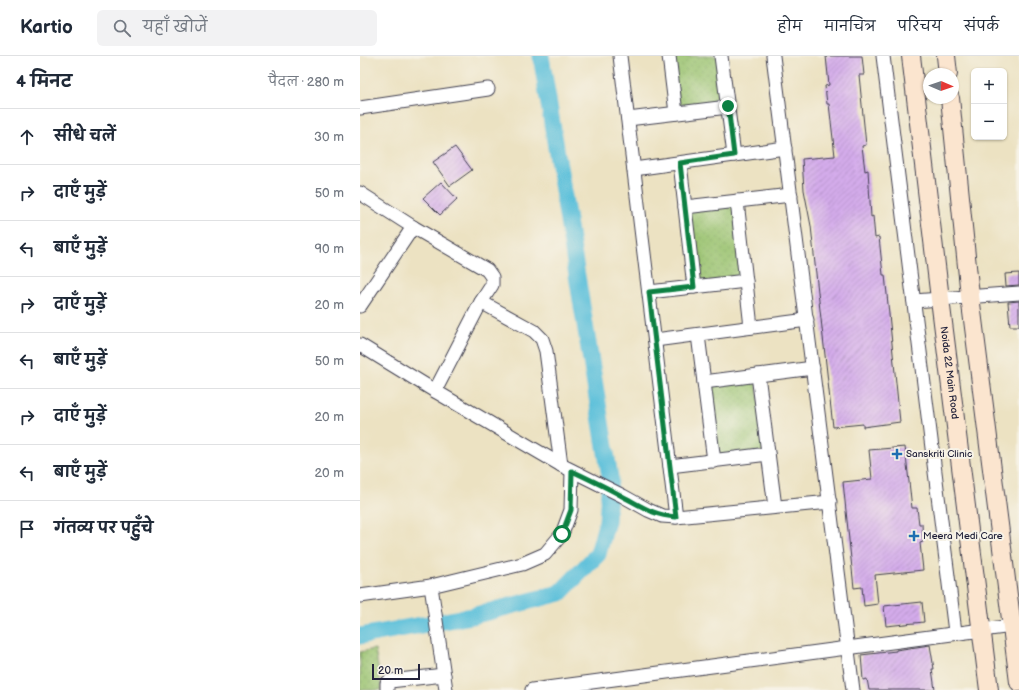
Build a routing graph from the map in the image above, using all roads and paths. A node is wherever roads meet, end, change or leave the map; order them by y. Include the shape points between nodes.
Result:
1 (620, 56) edge
2 (669, 56) edge
3 (721, 56) edge
4 (773, 56) edge
5 (883, 56) edge
6 (911, 56) edge
7 (946, 56) edge
8 (947, 68) edge
9 (488, 89) dead end
10 (951, 104) edge
11 (728, 106) junction
12 (360, 108) edge
13 (676, 113) junction
14 (628, 119) junction
15 (785, 148) junction
16 (734, 155) junction
17 (680, 163) junction
18 (634, 169) junction
19 (360, 193) edge
20 (791, 195) junction
21 (738, 201) junction
22 (685, 208) junction
23 (413, 227) junction
24 (746, 280) junction
25 (694, 287) junction
26 (649, 292) junction
27 (1019, 293) edge
28 (970, 296) junction
29 (940, 299) junction
30 (914, 301) junction
31 (480, 302) junction
32 (360, 306) edge
33 (807, 320) junction
34 (751, 328) junction
35 (698, 335) junction
36 (655, 340) junction
37 (360, 345) edge
38 (813, 368) junction
39 (758, 375) junction
40 (704, 382) junction
41 (435, 391) junction
42 (768, 454) junction
43 (714, 461) junction
44 (561, 465) junction
45 (670, 466) junction
46 (572, 471) junction
47 (830, 502) junction
48 (775, 507) junction
49 (676, 517) junction
50 (431, 586) junction
51 (360, 596) edge
52 (1012, 626) junction
53 (982, 630) junction
54 (955, 632) junction
55 (848, 647) junction
56 (444, 675) junction
57 (1019, 682) edge
58 (387, 690) edge
59 (446, 690) edge
60 (532, 690) edge
61 (853, 690) edge
62 (990, 690) edge

1 - 14 street
2 - 13 street
3 - 11 street
4 - 15 street
5 - 30 street
6 - 29 street, Noida 22 Main Road
7 - 8 street
9 - 12 street
10 - 28 street
11 - 13 street
11 - 16 street
13 - 14 street
14 - 18 street
15 - 16 street
15 - 20 street
16 - 17 street
17 - 18 street
17 - 22 street
18 - 26 street
19 - 23 street
20 - 21 street
20 - 33 street
21 - 22 street
21 - 24 street
22 - 25 street
23 - 31 street via 487,270 492,277 492,285
23 - 32 street
24 - 25 street
24 - 34 street
25 - 26 street
26 - 36 street
27 - 28 street
28 - 29 street
28 - 52 street
29 - 30 street
29 - 53 street, Noida 22 Main Road
30 - 54 street
31 - 41 street
31 - 44 street via 534,331 542,339 546,351
33 - 34 street
33 - 38 street
34 - 35 street
35 - 36 street
35 - 40 street
36 - 45 street
37 - 41 street
38 - 39 street
38 - 47 street
39 - 40 street
39 - 42 street
40 - 43 street
41 - 44 street
42 - 43 street
42 - 48 street
43 - 45 street
44 - 46 street
45 - 49 street
46 - 49 street via 648,510 662,516
46 - 50 street via 571,510 562,534 545,554 522,564
47 - 48 street
47 - 55 street
48 - 49 street
50 - 51 street
50 - 56 street
52 - 53 street
52 - 57 street
53 - 54 street
53 - 62 street, Noida 22 Main Road
54 - 55 street
55 - 60 street
55 - 61 street
56 - 58 street via 390,681 387,683
56 - 59 street

